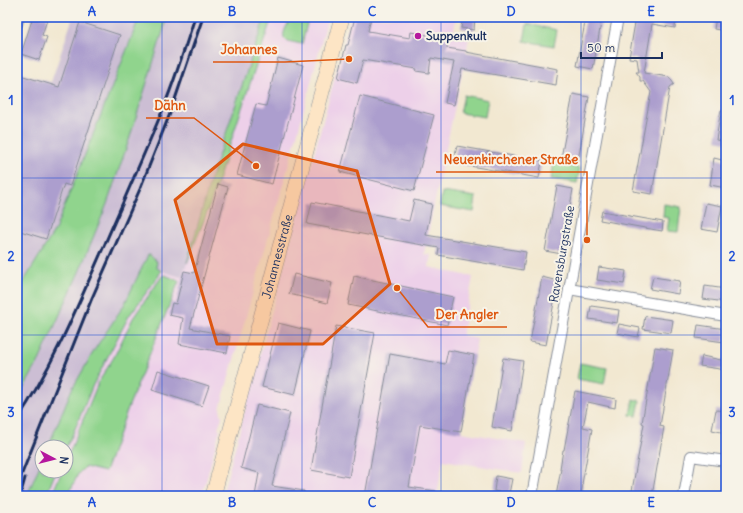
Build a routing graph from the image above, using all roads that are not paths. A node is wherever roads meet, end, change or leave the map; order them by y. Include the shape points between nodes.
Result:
1 (19, 17) edge
2 (342, 17) edge
3 (618, 17) edge
4 (17, 24) edge
5 (569, 289) junction
6 (726, 316) edge
7 (726, 462) edge
8 (212, 496) edge
9 (532, 496) edge
10 (684, 496) edge

1 - 4 street
2 - 8 main road, Johannesstraße
3 - 5 street, Ravensburgstraße
5 - 6 street
5 - 9 street, Ravensburgstraße
7 - 10 street via 691,456

